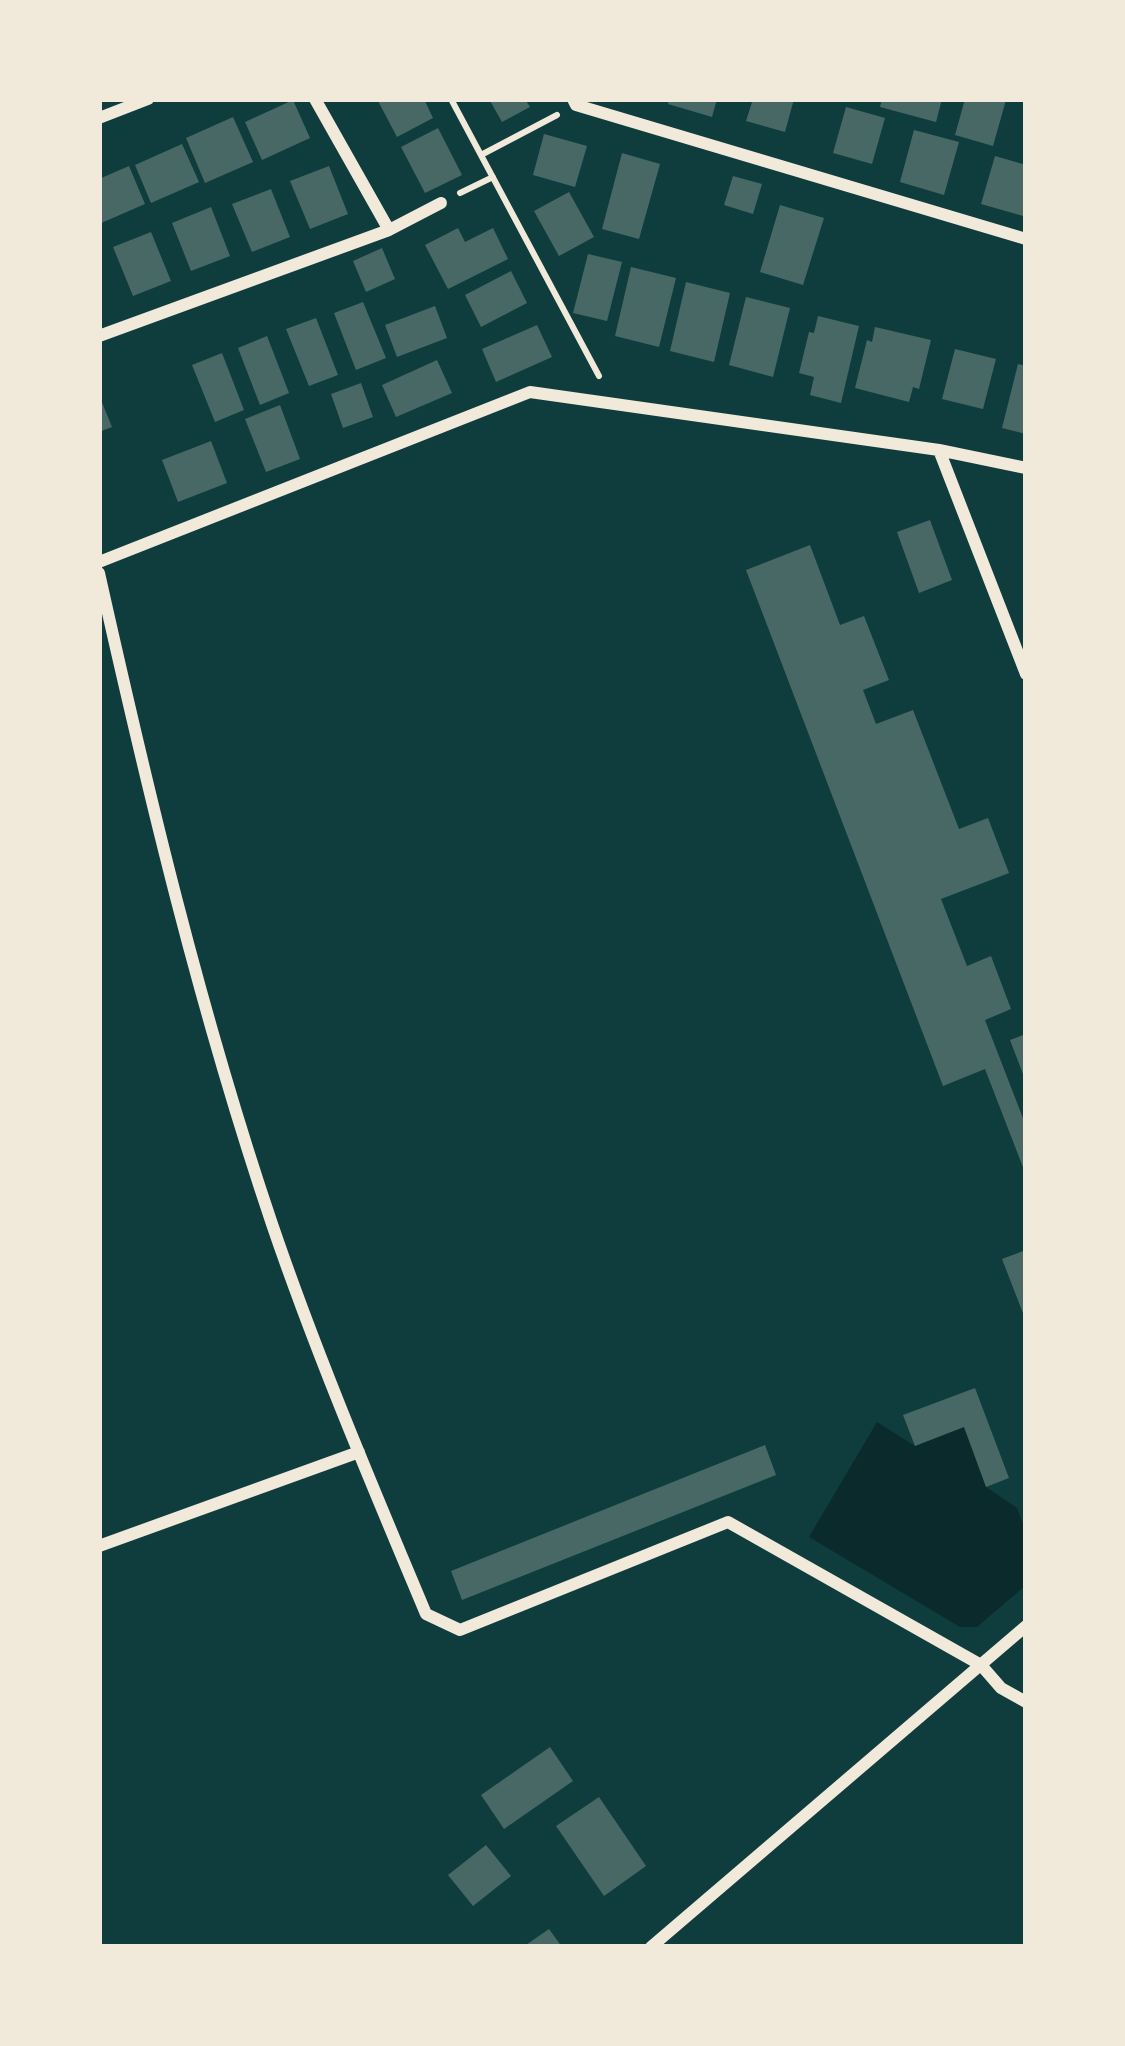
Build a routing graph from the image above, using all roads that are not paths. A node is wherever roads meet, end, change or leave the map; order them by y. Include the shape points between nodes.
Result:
1 (148, 99) edge
2 (315, 99) edge
3 (574, 102) edge
4 (99, 118) edge
5 (441, 203) road end
6 (388, 230) junction
7 (1026, 239) edge
8 (99, 336) edge
9 (938, 450) junction
10 (1026, 468) edge
11 (99, 562) edge
12 (99, 573) edge
13 (1026, 674) edge
14 (359, 1452) junction
15 (99, 1546) edge
16 (1026, 1626) edge
17 (981, 1665) junction
18 (1026, 1702) edge
19 (650, 1947) edge

1 - 4 street
2 - 6 street
3 - 7 street
5 - 6 street
6 - 8 street
9 - 10 street
9 - 11 street via 530,392
9 - 13 street
12 - 14 street via 186,934 272,1223
14 - 15 street
14 - 17 street via 425,1614 460,1630 728,1522
16 - 17 street
17 - 18 street
17 - 19 street

